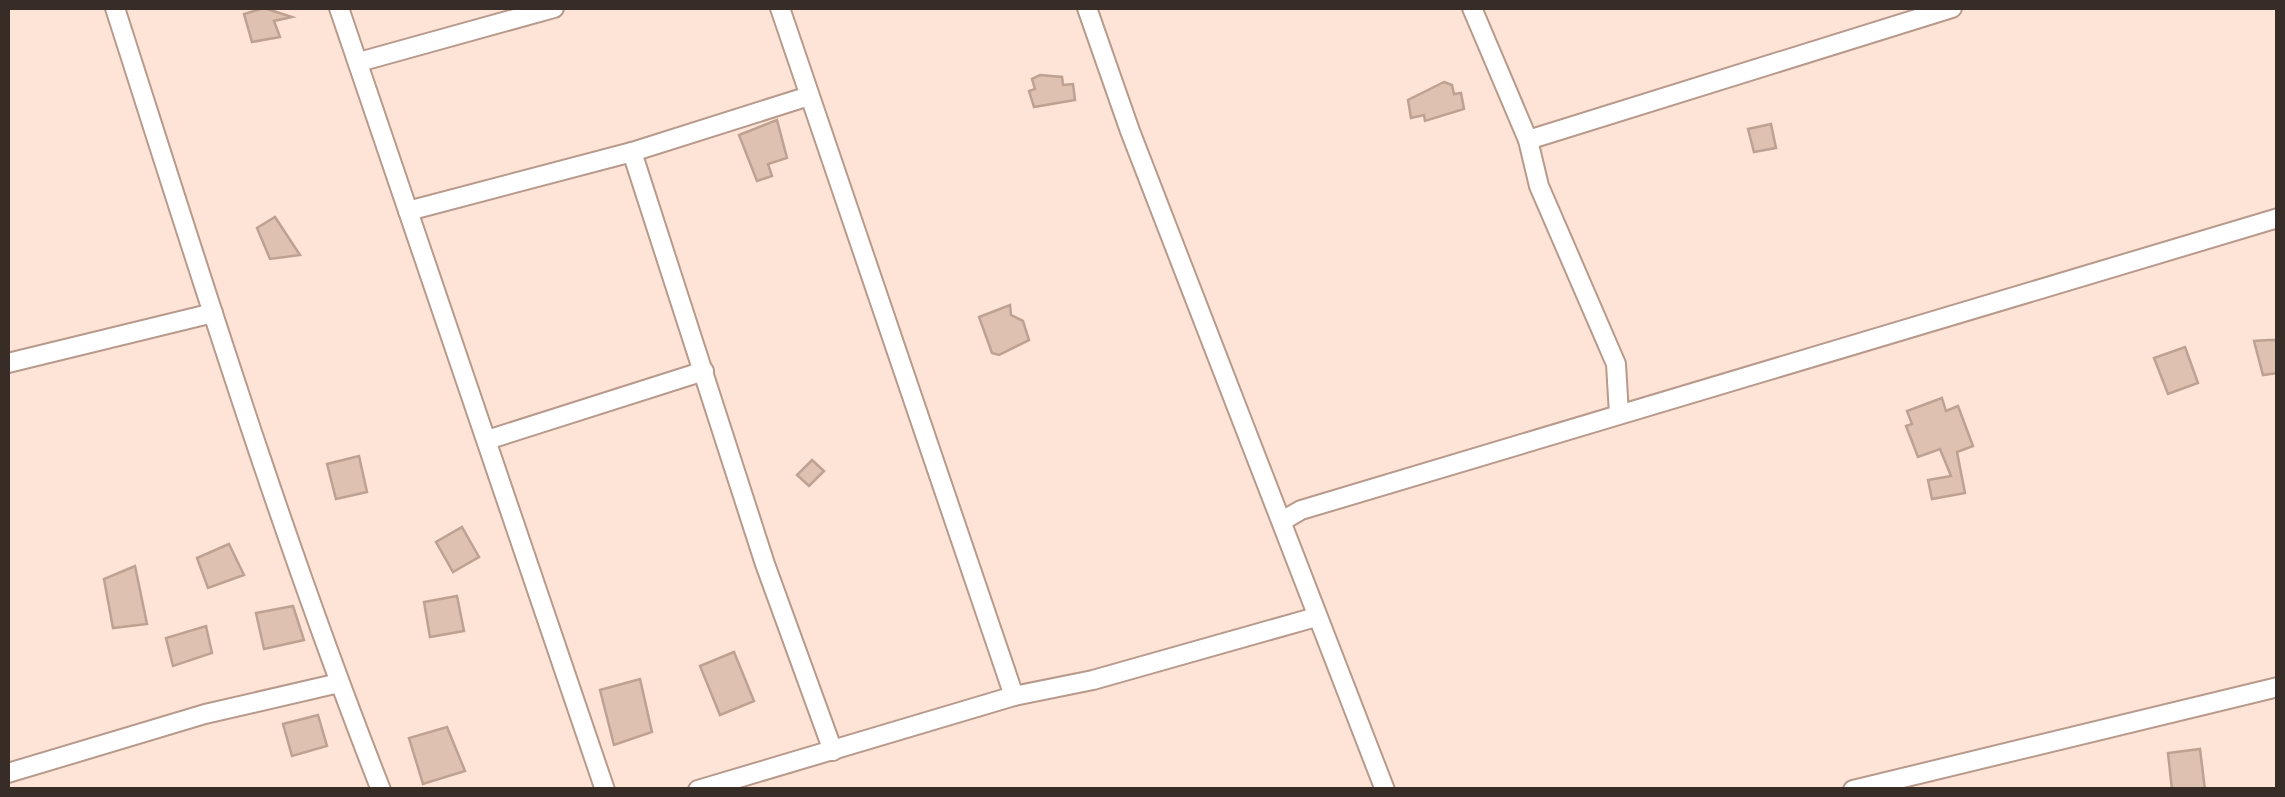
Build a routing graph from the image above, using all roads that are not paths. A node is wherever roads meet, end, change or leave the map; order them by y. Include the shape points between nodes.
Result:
1 (116, 8) edge
2 (339, 8) edge
3 (554, 8) edge
4 (780, 8) edge
5 (1087, 8) edge
6 (1472, 8) edge
7 (1952, 8) edge
8 (360, 62) junction
9 (808, 96) junction
10 (1528, 140) junction
11 (632, 152) junction
12 (408, 211) junction
13 (2278, 218) edge
14 (213, 313) junction
15 (8, 363) edge
16 (704, 371) junction
17 (1619, 414) junction
18 (487, 440) junction
19 (1282, 521) junction
20 (1316, 617) junction
21 (339, 683) junction
22 (2278, 687) edge
23 (1014, 696) junction
24 (833, 752) junction
25 (8, 773) edge
26 (381, 790) edge
27 (605, 790) edge
28 (698, 790) edge
29 (1384, 790) edge
30 (1853, 790) edge

1 - 14 street
2 - 8 street
3 - 8 street
4 - 9 street
5 - 19 street
6 - 10 street
7 - 10 street
8 - 12 street
9 - 11 street
9 - 23 street
10 - 17 street via 1539,186 1616,364
11 - 12 street
11 - 16 street
12 - 18 street
13 - 17 street
14 - 15 street
14 - 21 street
16 - 18 street
16 - 24 street
17 - 19 street
18 - 27 street
19 - 20 street
20 - 23 street
20 - 29 street
21 - 25 street via 205,714
21 - 26 street
22 - 30 street
23 - 24 street
24 - 28 street

